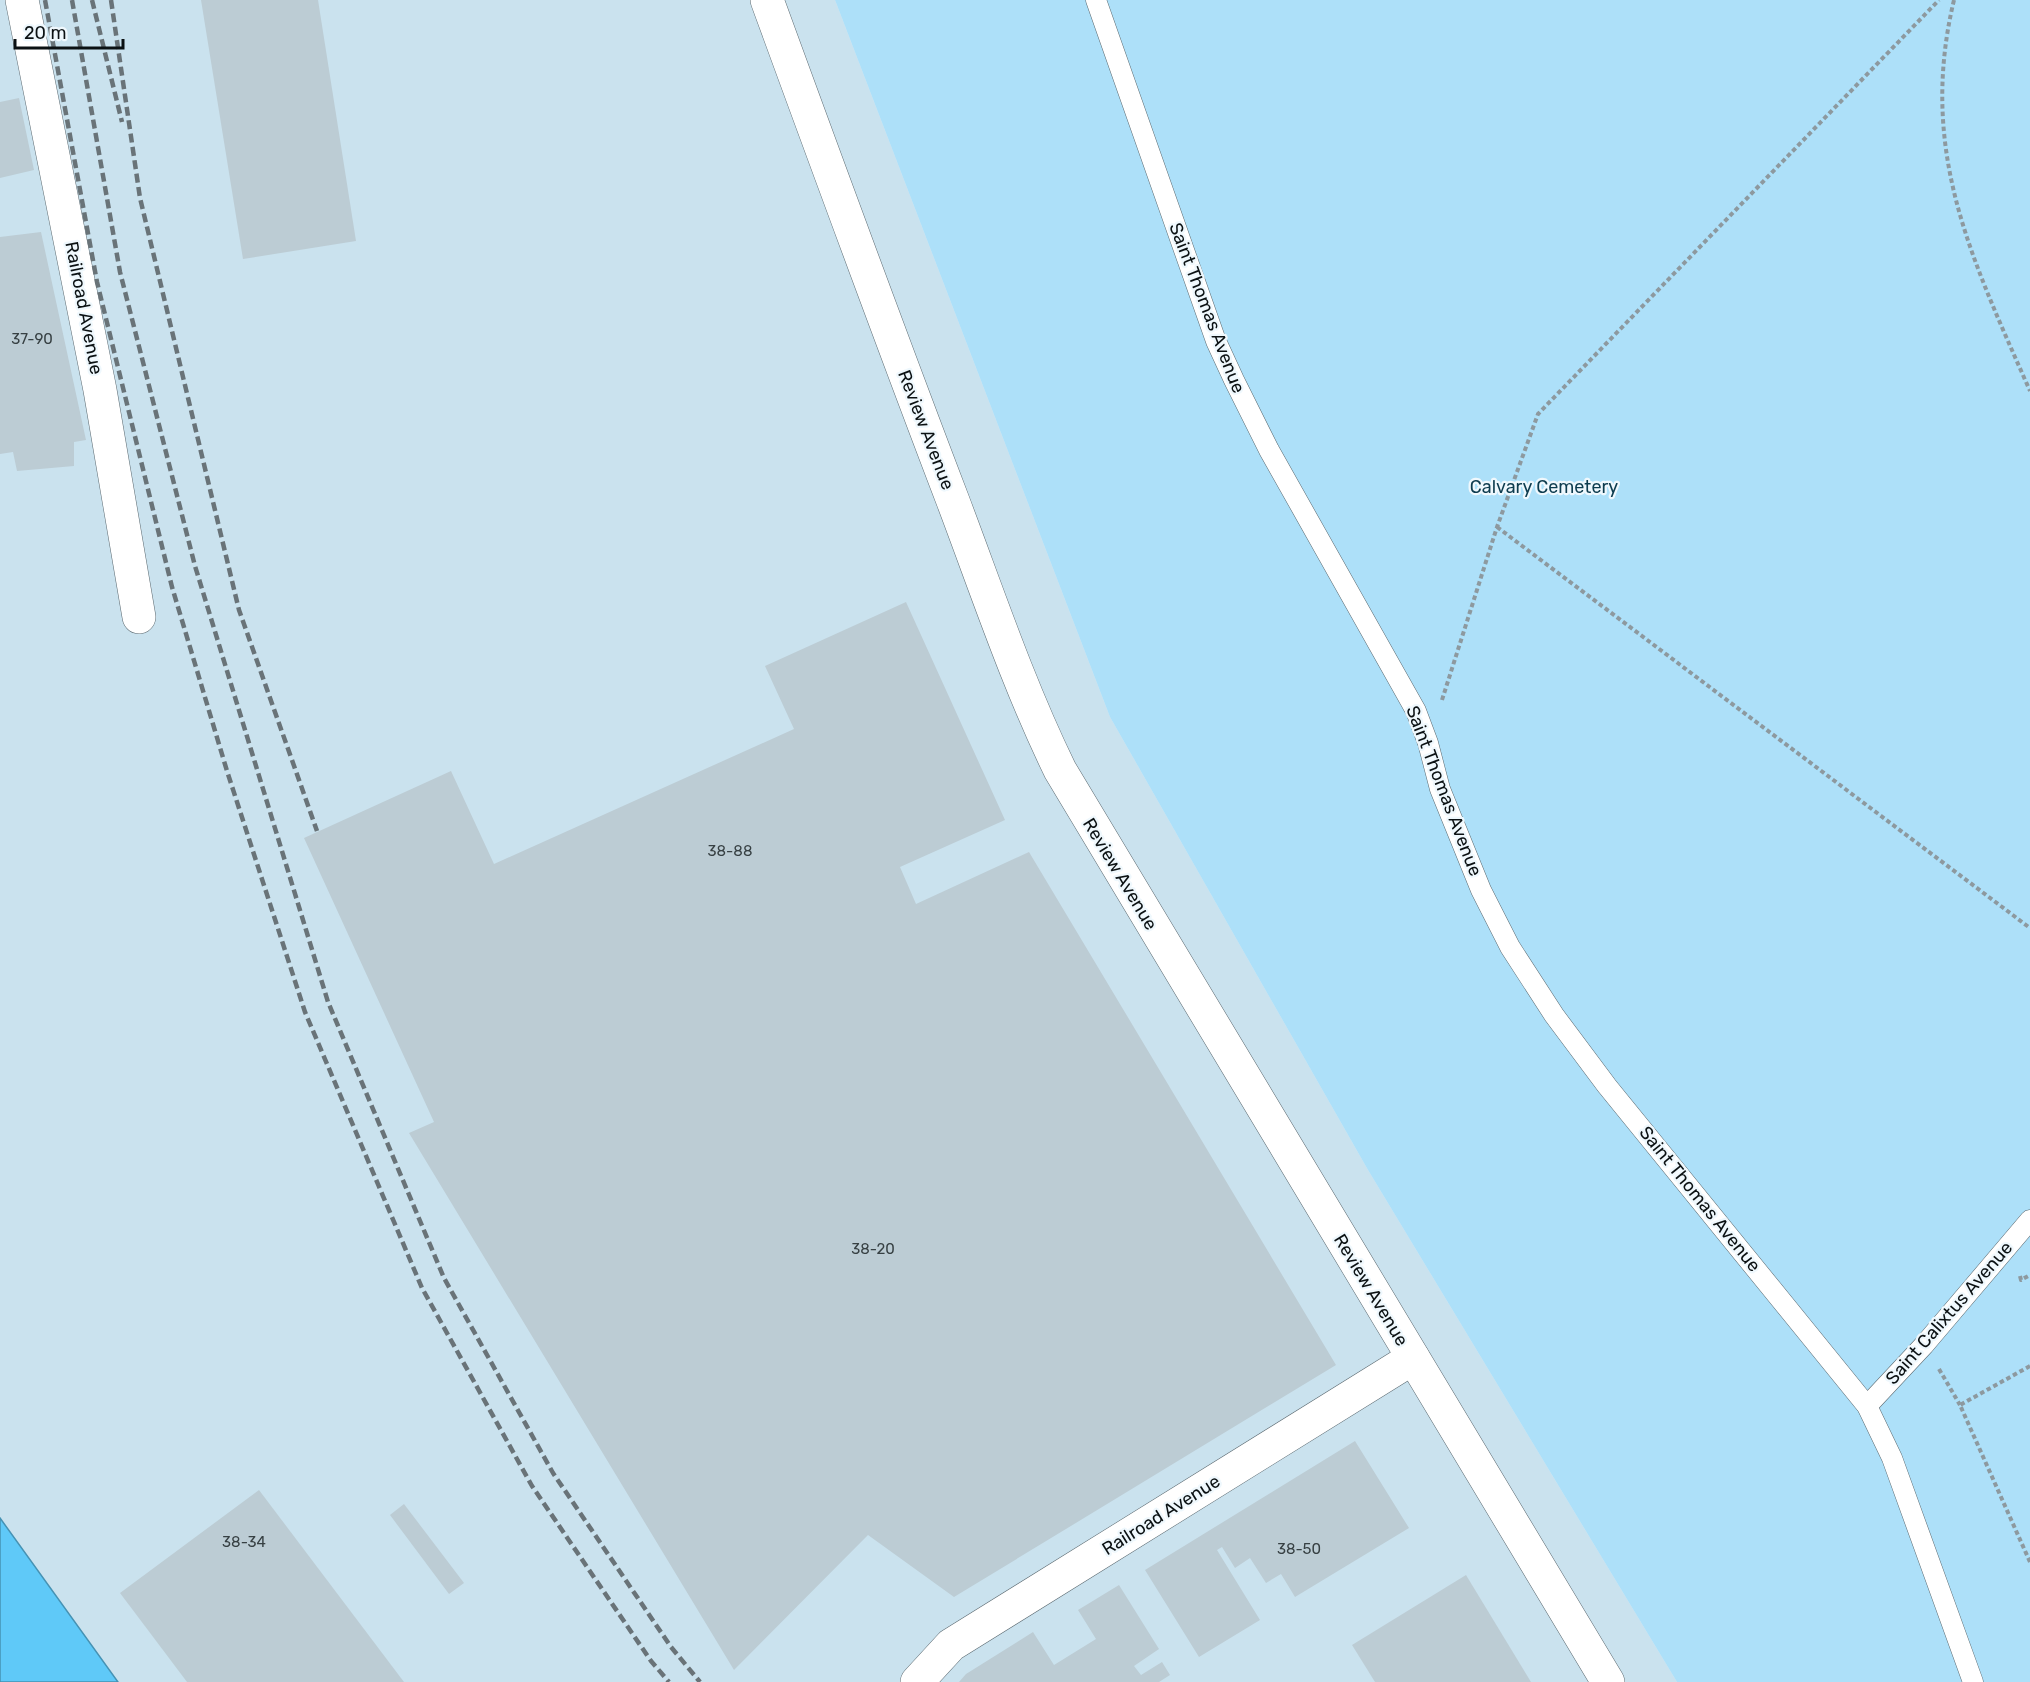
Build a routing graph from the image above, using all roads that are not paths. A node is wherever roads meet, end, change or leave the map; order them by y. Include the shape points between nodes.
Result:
1 (22, 0) edge
2 (767, 0) edge
3 (1096, 0) edge
4 (139, 617) dead end
5 (2030, 1220) edge
6 (1413, 1358) junction
7 (1868, 1406) junction
8 (917, 1682) edge
9 (1608, 1682) edge
10 (1973, 1682) edge

1 - 4 main road, Railroad Avenue via 100,390
2 - 6 main road, Review Avenue via 864,268 1046,741 1076,801
3 - 7 lane, Saint Thomas Avenue via 1229,370 1264,441 1416,711 1440,789 1510,947 1554,1015 1615,1095
5 - 7 lane, Saint Calixtus Avenue
6 - 8 main road, Railroad Avenue via 951,1645
6 - 9 main road, Review Avenue
7 - 10 lane, Saint Thomas Avenue via 1892,1458

